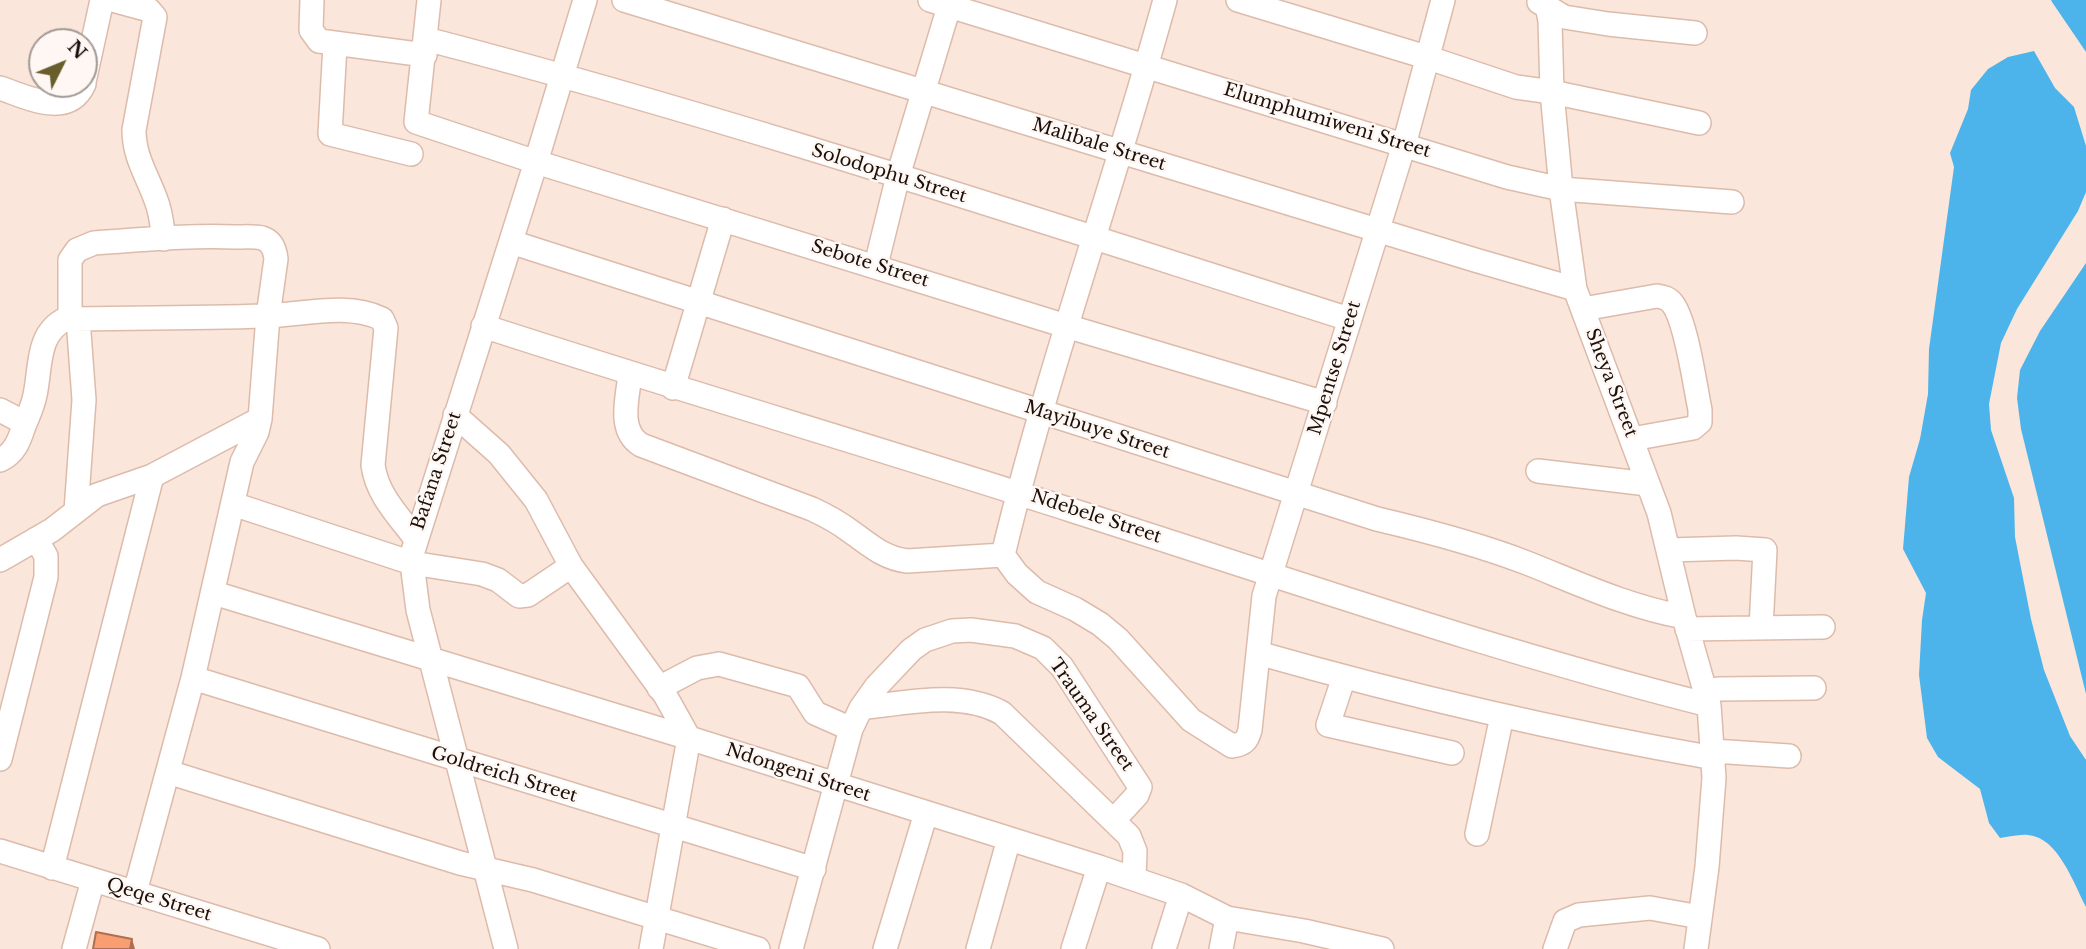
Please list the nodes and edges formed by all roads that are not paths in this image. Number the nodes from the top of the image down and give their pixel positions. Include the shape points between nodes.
1 (102, 0) edge
2 (112, 0) edge
3 (312, 0) edge
4 (429, 0) edge
5 (585, 0) edge
6 (624, 0) edge
7 (1165, 0) edge
8 (1238, 0) edge
9 (1443, 0) edge
10 (944, 2) edge
11 (1542, 2) edge
12 (96, 28) edge
13 (1695, 33) dead end
14 (325, 41) junction
15 (426, 47) junction
16 (1426, 57) junction
17 (1147, 66) junction
18 (564, 75) junction
19 (0, 88) edge
20 (923, 92) junction
21 (1552, 92) junction
22 (28, 96) edge
23 (35, 98) edge
24 (73, 98) edge
25 (1699, 124) dead end
26 (1404, 145) junction
27 (1121, 151) junction
28 (411, 154) dead end
29 (536, 162) junction
30 (898, 176) junction
31 (1561, 189) junction
32 (1732, 202) dead end
33 (723, 219) junction
34 (1377, 230) junction
35 (1092, 238) junction
36 (164, 239) junction
37 (511, 242) junction
38 (876, 265) junction
39 (1579, 299) junction
40 (699, 304) junction
41 (268, 316) junction
42 (74, 319) junction
43 (1349, 319) junction
44 (483, 326) junction
45 (1066, 326) junction
46 (630, 374) junction
47 (673, 388) junction
48 (1325, 403) junction
49 (0, 410) edge
50 (1042, 413) junction
51 (455, 415) junction
52 (260, 419) junction
53 (25, 423) junction
54 (1632, 439) junction
55 (4, 458) edge
56 (1538, 471) dead end
57 (152, 476) junction
58 (1648, 484) junction
59 (1018, 492) junction
60 (1296, 494) junction
61 (233, 504) junction
62 (76, 511) junction
63 (415, 538) junction
64 (36, 539) junction
65 (1669, 550) junction
66 (1003, 555) junction
67 (0, 560) edge
68 (412, 562) junction
69 (571, 566) junction
70 (1271, 574) junction
71 (214, 593) junction
72 (1686, 623) junction
73 (1761, 628) junction
74 (1823, 628) dead end
75 (1258, 653) junction
76 (433, 661) junction
77 (1343, 677) junction
78 (194, 678) junction
79 (659, 688) junction
80 (1814, 688) dead end
81 (1707, 699) junction
82 (861, 708) junction
83 (1502, 716) junction
84 (852, 729) junction
85 (689, 738) junction
86 (1452, 753) dead end
87 (1714, 755) junction
88 (1789, 756) dead end
89 (0, 759) edge
90 (458, 761) junction
91 (168, 772) junction
92 (837, 785) junction
93 (926, 813) junction
94 (1114, 820) junction
95 (673, 827) junction
96 (1477, 834) dead end
97 (1009, 839) junction
98 (0, 851) edge
99 (1099, 867) junction
100 (52, 868) junction
101 (814, 869) junction
102 (487, 871) junction
103 (1134, 879) junction
104 (93, 880) junction
105 (135, 892) junction
106 (1181, 895) junction
107 (1700, 917) junction
108 (1227, 918) junction
109 (658, 919) junction
110 (74, 949) edge
111 (318, 949) edge
112 (506, 949) edge
113 (651, 949) edge
114 (758, 949) edge
115 (791, 949) edge
116 (885, 949) edge
117 (978, 949) edge
118 (1073, 949) edge
119 (1164, 949) edge
120 (1221, 949) edge
121 (1382, 949) edge
122 (1555, 949) edge
123 (1696, 949) edge

1 - 12 street
2 - 36 street via 149,10 155,17 134,143 156,200
3 - 14 street via 310,22
4 - 15 street
5 - 18 street, Bafana Street
6 - 20 street, Malibale Street
7 - 17 street
8 - 16 street
9 - 16 street, Mpentse Street
10 - 17 street, Elumphumiweni Street
10 - 20 street
11 - 13 street via 1564,17
11 - 21 street, Sheya Street via 1550,21
14 - 15 street, Solodophu Street
14 - 28 street via 330,134
15 - 18 street, Solodophu Street
15 - 29 street, Sebote Street via 416,122
16 - 21 street via 1516,87
16 - 26 street, Mpentse Street
17 - 26 street, Elumphumiweni Street
17 - 27 street
18 - 29 street, Bafana Street
18 - 30 street, Solodophu Street
19 - 22 street
20 - 27 street, Malibale Street
20 - 30 street
21 - 25 street
21 - 31 street, Sheya Street
23 - 24 street via 52,103
26 - 31 street, Elumphumiweni Street
26 - 34 street, Mpentse Street
27 - 34 street, Malibale Street
27 - 35 street
29 - 33 street, Sebote Street
29 - 37 street, Bafana Street
30 - 35 street, Solodophu Street
30 - 38 street
31 - 32 street, Elumphumiweni Street
31 - 39 street, Sheya Street
33 - 38 street, Sebote Street
33 - 40 street
34 - 39 street, Malibale Street
34 - 43 street, Mpentse Street
35 - 43 street, Solodophu Street
35 - 45 street
36 - 41 street via 215,236 270,243 276,259
36 - 42 street via 94,243 77,250 70,260
37 - 40 street, Mayibuye Street
37 - 44 street, Bafana Street
38 - 45 street, Sebote Street
39 - 54 street, Sheya Street
39 - 54 street via 1664,297 1673,303 1681,322 1700,422 1693,428
40 - 47 street
40 - 50 street, Mayibuye Street
41 - 42 street
41 - 52 street
41 - 63 street via 335,311 382,319 386,328 373,466 382,495
42 - 53 street via 58,323 45,340 35,397
42 - 62 street via 84,400
43 - 48 street, Mpentse Street
44 - 46 street, Ndebele Street
44 - 51 street, Bafana Street
45 - 48 street, Sebote Street
45 - 50 street
46 - 47 street, Ndebele Street
46 - 66 street via 626,426 631,438 641,445 812,509 895,560
47 - 59 street, Ndebele Street
48 - 60 street, Mpentse Street
49 - 53 street
50 - 59 street
50 - 60 street, Mayibuye Street
51 - 63 street, Bafana Street
51 - 69 street via 499,454 536,500
52 - 57 street
52 - 61 street via 242,461
53 - 55 street via 17,446
54 - 58 street, Sheya Street
56 - 58 street
57 - 62 street via 97,495
57 - 100 street
58 - 65 street, Sheya Street
59 - 66 street
59 - 70 street, Ndebele Street
60 - 70 street, Mpentse Street
60 - 72 street, Mayibuye Street via 1455,538
61 - 68 street
61 - 71 street
62 - 64 street
63 - 68 street, Bafana Street
64 - 67 street
64 - 89 street via 46,556 46,577
65 - 72 street, Sheya Street
65 - 73 street via 1765,550
66 - 75 street, Mpentse Street via 1037,592 1075,609 1118,639 1191,720 1232,746 1247,740
68 - 69 street via 482,574 519,596
68 - 76 street, Bafana Street via 418,610
69 - 79 street
70 - 75 street, Mpentse Street via 1262,604
70 - 81 street, Ndebele Street via 1394,616
71 - 76 street, Ndongeni Street
71 - 78 street
72 - 73 street, Mayibuye Street
72 - 81 street, Sheya Street
73 - 74 street, Mayibuye Street
75 - 77 street
76 - 85 street, Ndongeni Street
76 - 90 street, Bafana Street
77 - 83 street
77 - 86 street via 1328,725
78 - 90 street, Goldreich Street
78 - 91 street
79 - 84 street via 698,668 719,664 798,686 821,718
79 - 85 street
80 - 81 street via 1718,689
81 - 87 street, Sheya Street
82 - 84 street, Trauma Street
82 - 94 street via 941,699 992,707
82 - 94 street, Trauma Street via 911,650 938,635 971,630 1031,641 1062,667 1138,782 1138,795
83 - 87 street via 1623,742
83 - 96 street
84 - 92 street, Trauma Street
85 - 92 street, Ndongeni Street
85 - 95 street
87 - 88 street
87 - 107 street, Sheya Street
90 - 95 street, Goldreich Street
90 - 102 street, Bafana Street
91 - 102 street
91 - 105 street
92 - 93 street, Ndongeni Street
92 - 101 street, Trauma Street
93 - 97 street, Ndongeni Street
93 - 116 street
94 - 103 street via 1133,844
95 - 101 street, Goldreich Street
95 - 109 street
97 - 99 street, Ndongeni Street
97 - 117 street
98 - 100 street, Qeqe Street
99 - 103 street, Ndongeni Street
99 - 118 street
100 - 104 street, Qeqe Street
101 - 115 street, Trauma Street
102 - 109 street via 533,880
102 - 112 street, Bafana Street
103 - 106 street, Ndongeni Street
104 - 105 street, Qeqe Street
104 - 110 street
105 - 111 street, Qeqe Street
106 - 108 street, Ndongeni Street
106 - 119 street
107 - 122 street via 1650,908 1579,915 1565,921
107 - 123 street, Sheya Street
108 - 120 street
108 - 121 street, Ndongeni Street
109 - 113 street
109 - 114 street

